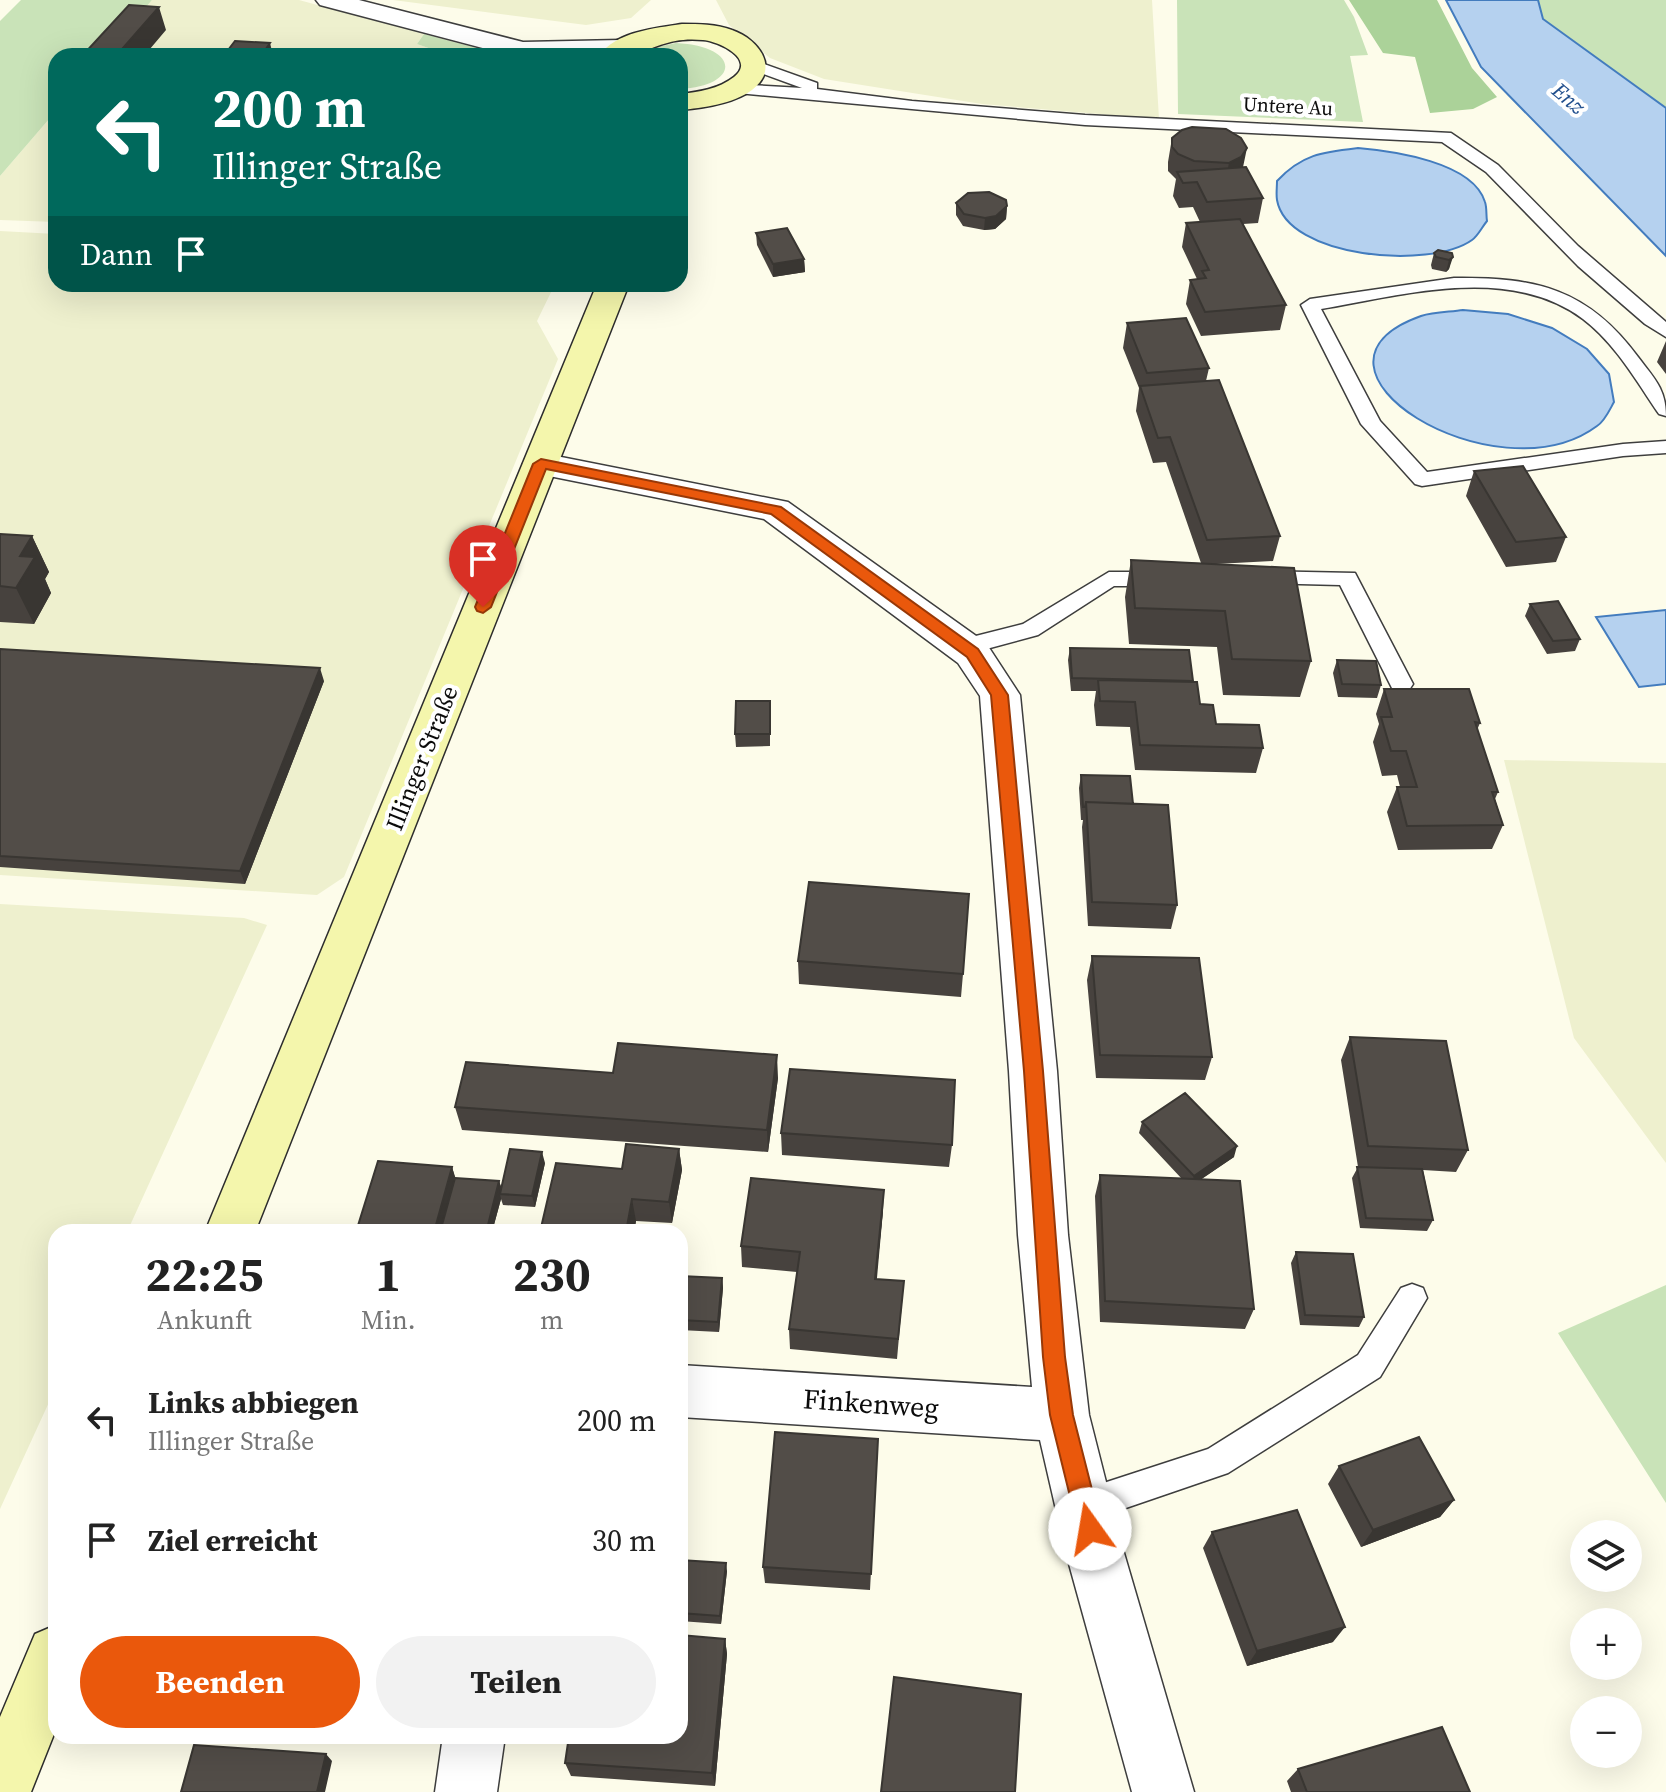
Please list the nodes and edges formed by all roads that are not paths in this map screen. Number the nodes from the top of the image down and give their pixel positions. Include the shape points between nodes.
1 (329, 0) edge
2 (659, 34) junction
3 (715, 35) junction
4 (515, 48) edge
5 (626, 48) edge
6 (753, 65) junction
7 (733, 89) junction
8 (833, 95) junction
9 (690, 101) edge
10 (610, 292) edge
11 (1666, 331) edge
12 (1666, 410) edge
13 (1666, 447) edge
14 (541, 464) junction
15 (1236, 578) edge
16 (1188, 579) edge
17 (964, 647) junction
18 (1401, 684) dead end
19 (233, 1224) edge
20 (1412, 1298) dead end
21 (688, 1392) edge
22 (1062, 1415) junction
23 (1085, 1505) junction
24 (48, 1674) edge
25 (473, 1744) edge
26 (0, 1791) edge
27 (466, 1792) edge
28 (1163, 1792) edge

1 - 4 street
2 - 3 street
2 - 3 street via 687,12
2 - 5 street
3 - 6 street via 743,47
6 - 7 street
6 - 8 lane, Untere Au
7 - 8 lane, Untere Au
7 - 9 street
8 - 11 lane, Untere Au via 1085,120 1445,137 1487,162 1559,239
10 - 14 street, Illinger Straße
12 - 13 lane via 1630,357 1589,314 1553,293 1509,283 1459,284 1310,305 1371,424 1422,479
14 - 17 street via 775,510
14 - 19 street, Illinger Straße
15 - 18 lane via 1347,578
16 - 17 lane via 1109,579 1030,630
17 - 22 street via 1000,695
20 - 23 lane via 1369,1366 1216,1462
21 - 22 street, Finkenweg
22 - 23 street
23 - 28 street
24 - 26 street
25 - 27 street

